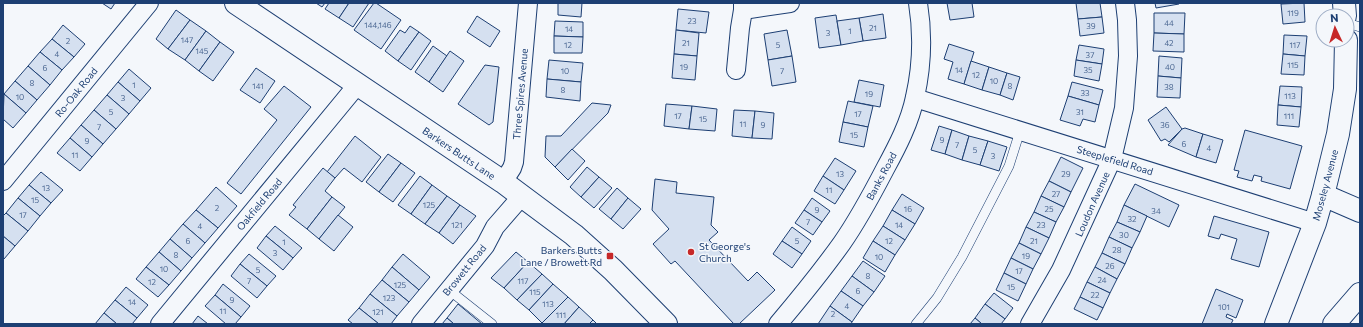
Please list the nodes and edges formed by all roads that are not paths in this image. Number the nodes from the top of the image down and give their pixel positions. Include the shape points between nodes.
1 (149, 3) edge
2 (236, 3) edge
3 (528, 3) edge
4 (790, 3) edge
5 (918, 3) edge
6 (1125, 3) edge
7 (743, 6) edge
8 (1346, 48) edge
9 (736, 70) dead end
10 (358, 84) junction
11 (915, 98) junction
12 (1020, 131) junction
13 (1112, 159) junction
14 (3, 181) edge
15 (503, 182) junction
16 (1323, 195) junction
17 (521, 197) junction
18 (1360, 210) edge
19 (1315, 222) junction
20 (449, 290) junction
21 (1360, 294) edge
22 (160, 324) edge
23 (420, 324) edge
24 (492, 324) edge
25 (666, 324) edge
26 (778, 324) edge
27 (916, 324) edge
28 (1030, 324) edge
29 (1276, 324) edge
30 (1334, 324) edge

1 - 14 street, Ro-Oak Road
2 - 10 street, Barkers Butts Lane
3 - 15 street, Three Spires Avenue via 514,162
4 - 7 street
5 - 11 street, Banks Road via 921,17 921,47
6 - 13 street, Loudon Avenue via 1128,56 1125,100
7 - 9 street
8 - 16 street, Moseley Avenue via 1345,89 1338,134
10 - 15 street, Barkers Butts Lane
10 - 22 street, Oakfield Road
11 - 12 street, Steeplefield Road
11 - 26 street, Banks Road via 896,148 843,242
12 - 13 street, Steeplefield Road
12 - 27 lane via 1009,166 974,234 937,298
13 - 19 street, Steeplefield Road
13 - 28 street, Loudon Avenue via 1061,270
15 - 17 street, Barkers Butts Lane
16 - 18 street
16 - 19 street, Moseley Avenue
17 - 20 street, Browett Road via 495,227 485,246
17 - 25 street, Barkers Butts Lane via 574,235
19 - 29 street, Moseley Avenue
20 - 23 street, Browett Road
20 - 24 lane
21 - 30 street

